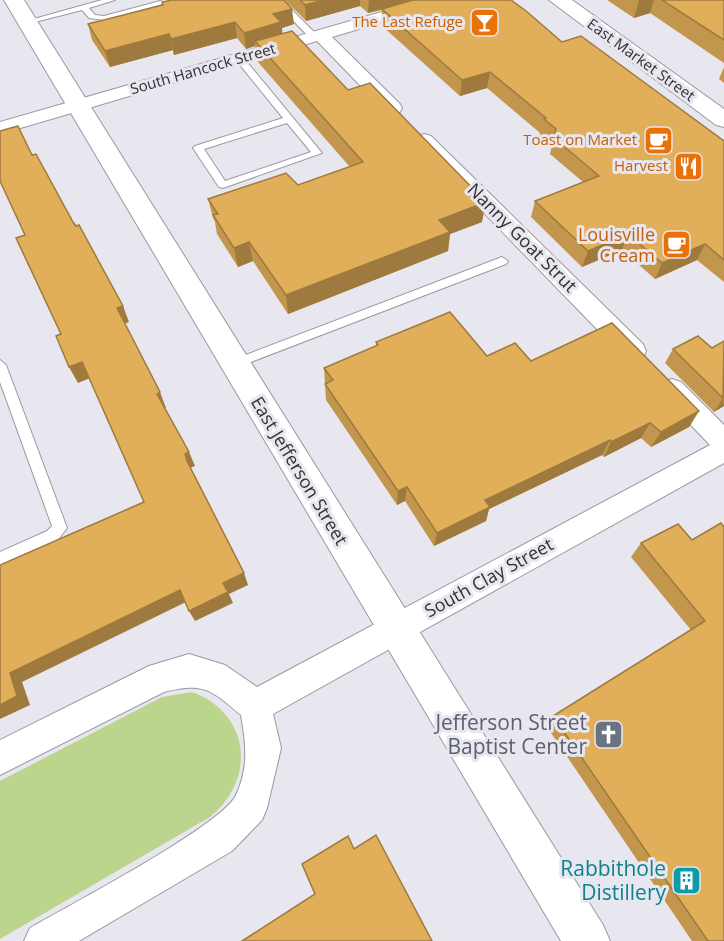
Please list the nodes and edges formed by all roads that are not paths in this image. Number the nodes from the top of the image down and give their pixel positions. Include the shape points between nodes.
1 (111, 0) edge
2 (173, 0) edge
3 (278, 0) edge
4 (441, 0) edge
5 (559, 0) edge
6 (84, 7) junction
7 (20, 11) edge
8 (317, 36) junction
9 (239, 58) junction
10 (77, 105) junction
11 (290, 119) junction
12 (724, 120) edge
13 (0, 128) edge
14 (502, 261) dead end
15 (0, 364) edge
16 (234, 364) junction
17 (724, 442) edge
18 (724, 450) edge
19 (0, 559) edge
20 (396, 629) junction
21 (255, 706) junction
22 (0, 758) edge
23 (43, 941) edge
24 (587, 941) edge

1 - 6 lane
2 - 6 lane via 104,18 94,18
3 - 8 lane
4 - 8 street, South Hancock Street
5 - 12 street, East Market Street
6 - 7 lane
7 - 10 street, East Jefferson Street
8 - 9 street, South Hancock Street
8 - 17 street, Nanny Goat Strut
9 - 10 street, South Hancock Street
9 - 11 lane
10 - 13 street, South Hancock Street
10 - 16 street, East Jefferson Street
11 - 11 lane via 198,148 223,185 317,153
14 - 16 lane
15 - 19 lane via 60,528 52,536
16 - 20 street, East Jefferson Street
18 - 20 street, South Clay Street
20 - 21 street, South Clay Street
20 - 24 street, East Jefferson Street
21 - 22 street via 214,676 189,670 160,677
21 - 23 street via 264,748 250,808 219,838

